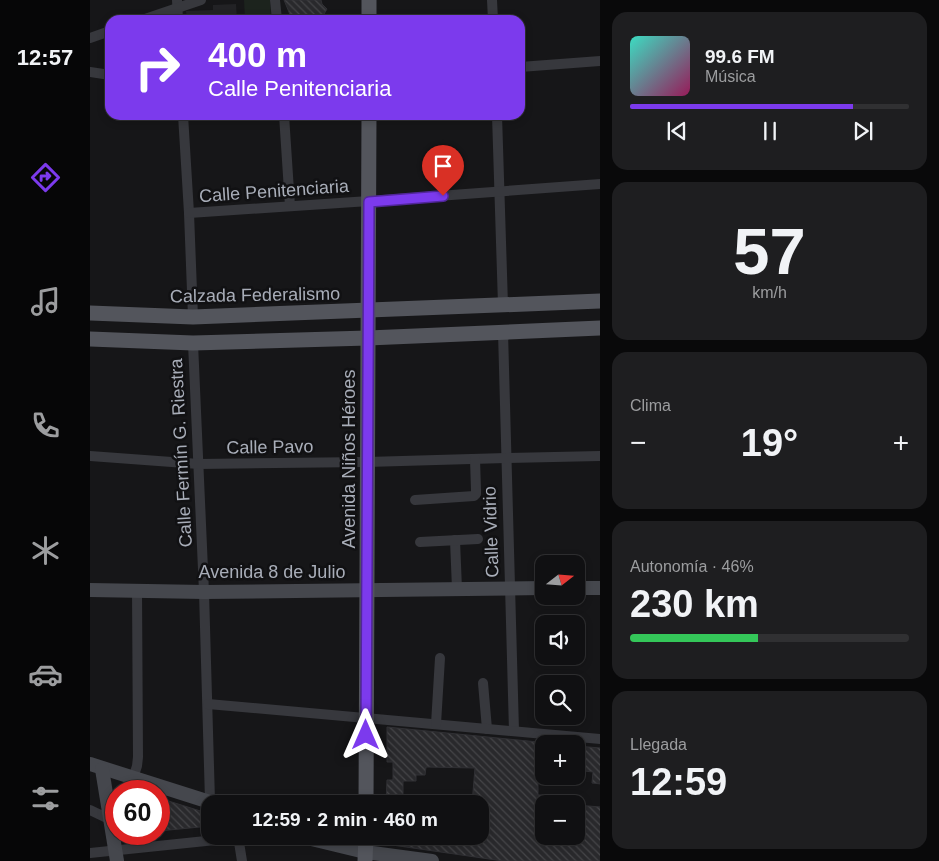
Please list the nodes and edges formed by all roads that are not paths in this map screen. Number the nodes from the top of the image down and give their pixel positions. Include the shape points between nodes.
1 (201, 0) edge
2 (275, 0) edge
3 (369, 0) edge
4 (492, 0) edge
5 (177, 4) edge
6 (153, 15) edge
7 (276, 15) edge
8 (369, 15) edge
9 (493, 15) edge
10 (105, 33) edge
11 (90, 38) edge
12 (600, 62) edge
13 (525, 67) edge
14 (90, 72) edge
15 (105, 74) edge
16 (183, 120) edge
17 (284, 120) edge
18 (369, 120) edge
19 (497, 120) edge
20 (600, 184) edge
21 (499, 192) junction
22 (369, 202) junction
23 (290, 206) junction
24 (189, 214) junction
25 (600, 301) edge
26 (503, 306) junction
27 (368, 310) junction
28 (90, 313) edge
29 (193, 317) junction
30 (600, 328) edge
31 (503, 332) junction
32 (368, 338) junction
33 (90, 339) edge
34 (193, 343) junction
35 (90, 456) edge
36 (600, 456) edge
37 (506, 458) junction
38 (475, 459) junction
39 (367, 462) junction
40 (199, 464) junction
41 (415, 500) dead end
42 (478, 539) dead end
43 (455, 540) junction
44 (420, 542) dead end
45 (535, 588) edge
46 (585, 588) edge
47 (600, 588) edge
48 (457, 589) junction
49 (509, 589) junction
50 (90, 590) edge
51 (137, 590) junction
52 (367, 590) junction
53 (204, 592) junction
54 (440, 658) dead end
55 (483, 684) dead end
56 (208, 704) junction
57 (366, 718) junction
58 (436, 724) junction
59 (486, 729) junction
60 (514, 731) junction
61 (600, 739) edge
62 (96, 767) edge
63 (133, 778) junction
64 (213, 795) edge
65 (366, 795) edge
66 (201, 799) edge
67 (105, 801) edge
68 (90, 810) edge
69 (105, 818) edge
70 (201, 843) edge
71 (239, 845) edge
72 (327, 845) edge
73 (90, 853) edge
74 (116, 856) edge
75 (365, 857) edge
76 (242, 861) edge
77 (432, 861) edge

1 - 5 street
2 - 7 street
3 - 8 main road
4 - 9 street
5 - 6 street
10 - 11 street
12 - 13 street
14 - 15 street
16 - 24 street
17 - 23 street
18 - 22 main road, Avenida Niños Héroes
19 - 21 street
20 - 21 street, Calle Penitenciaria
21 - 22 street, Calle Penitenciaria
21 - 26 street
22 - 23 street, Calle Penitenciaria
22 - 27 main road, Avenida Niños Héroes
23 - 24 street, Calle Penitenciaria
24 - 29 street
25 - 26 main road, Calzada Federalismo
26 - 27 main road, Calzada Federalismo
27 - 29 main road, Calzada Federalismo
27 - 32 main road, Avenida Niños Héroes
28 - 29 main road, Calzada Federalismo
30 - 31 main road
31 - 32 main road
31 - 37 street, Calle Vidrio
32 - 34 main road
32 - 39 main road, Avenida Niños Héroes
33 - 34 main road
34 - 40 street, Calle Fermín G. Riestra
35 - 40 street, Calle Pavo
36 - 37 street, Calle Pavo
37 - 38 street, Calle Pavo
37 - 49 street, Calle Vidrio
38 - 39 street, Calle Pavo
38 - 41 street via 474,496
39 - 40 street, Calle Pavo
39 - 52 main road, Avenida Niños Héroes
40 - 53 street, Calle Fermín G. Riestra
42 - 43 street
43 - 44 street
43 - 48 street
45 - 49 street, Avenida 8 de Julio
46 - 47 street
48 - 49 street, Avenida 8 de Julio
48 - 52 street, Avenida 8 de Julio
49 - 60 street, Calle Vidrio
50 - 51 street, Avenida 8 de Julio
51 - 53 street, Avenida 8 de Julio
51 - 63 street via 138,757
52 - 53 street, Avenida 8 de Julio
52 - 57 main road, Avenida Niños Héroes
53 - 56 street, Calle Fermín G. Riestra
54 - 58 street
55 - 59 street
56 - 57 street
56 - 64 street, Calle Fermín G. Riestra
57 - 58 street
57 - 65 main road, Avenida Niños Héroes
58 - 59 street
59 - 60 street
60 - 61 street
62 - 63 street
62 - 67 street
63 - 66 street
68 - 69 street
70 - 74 street
71 - 76 street
72 - 75 street
73 - 74 street
75 - 77 street

